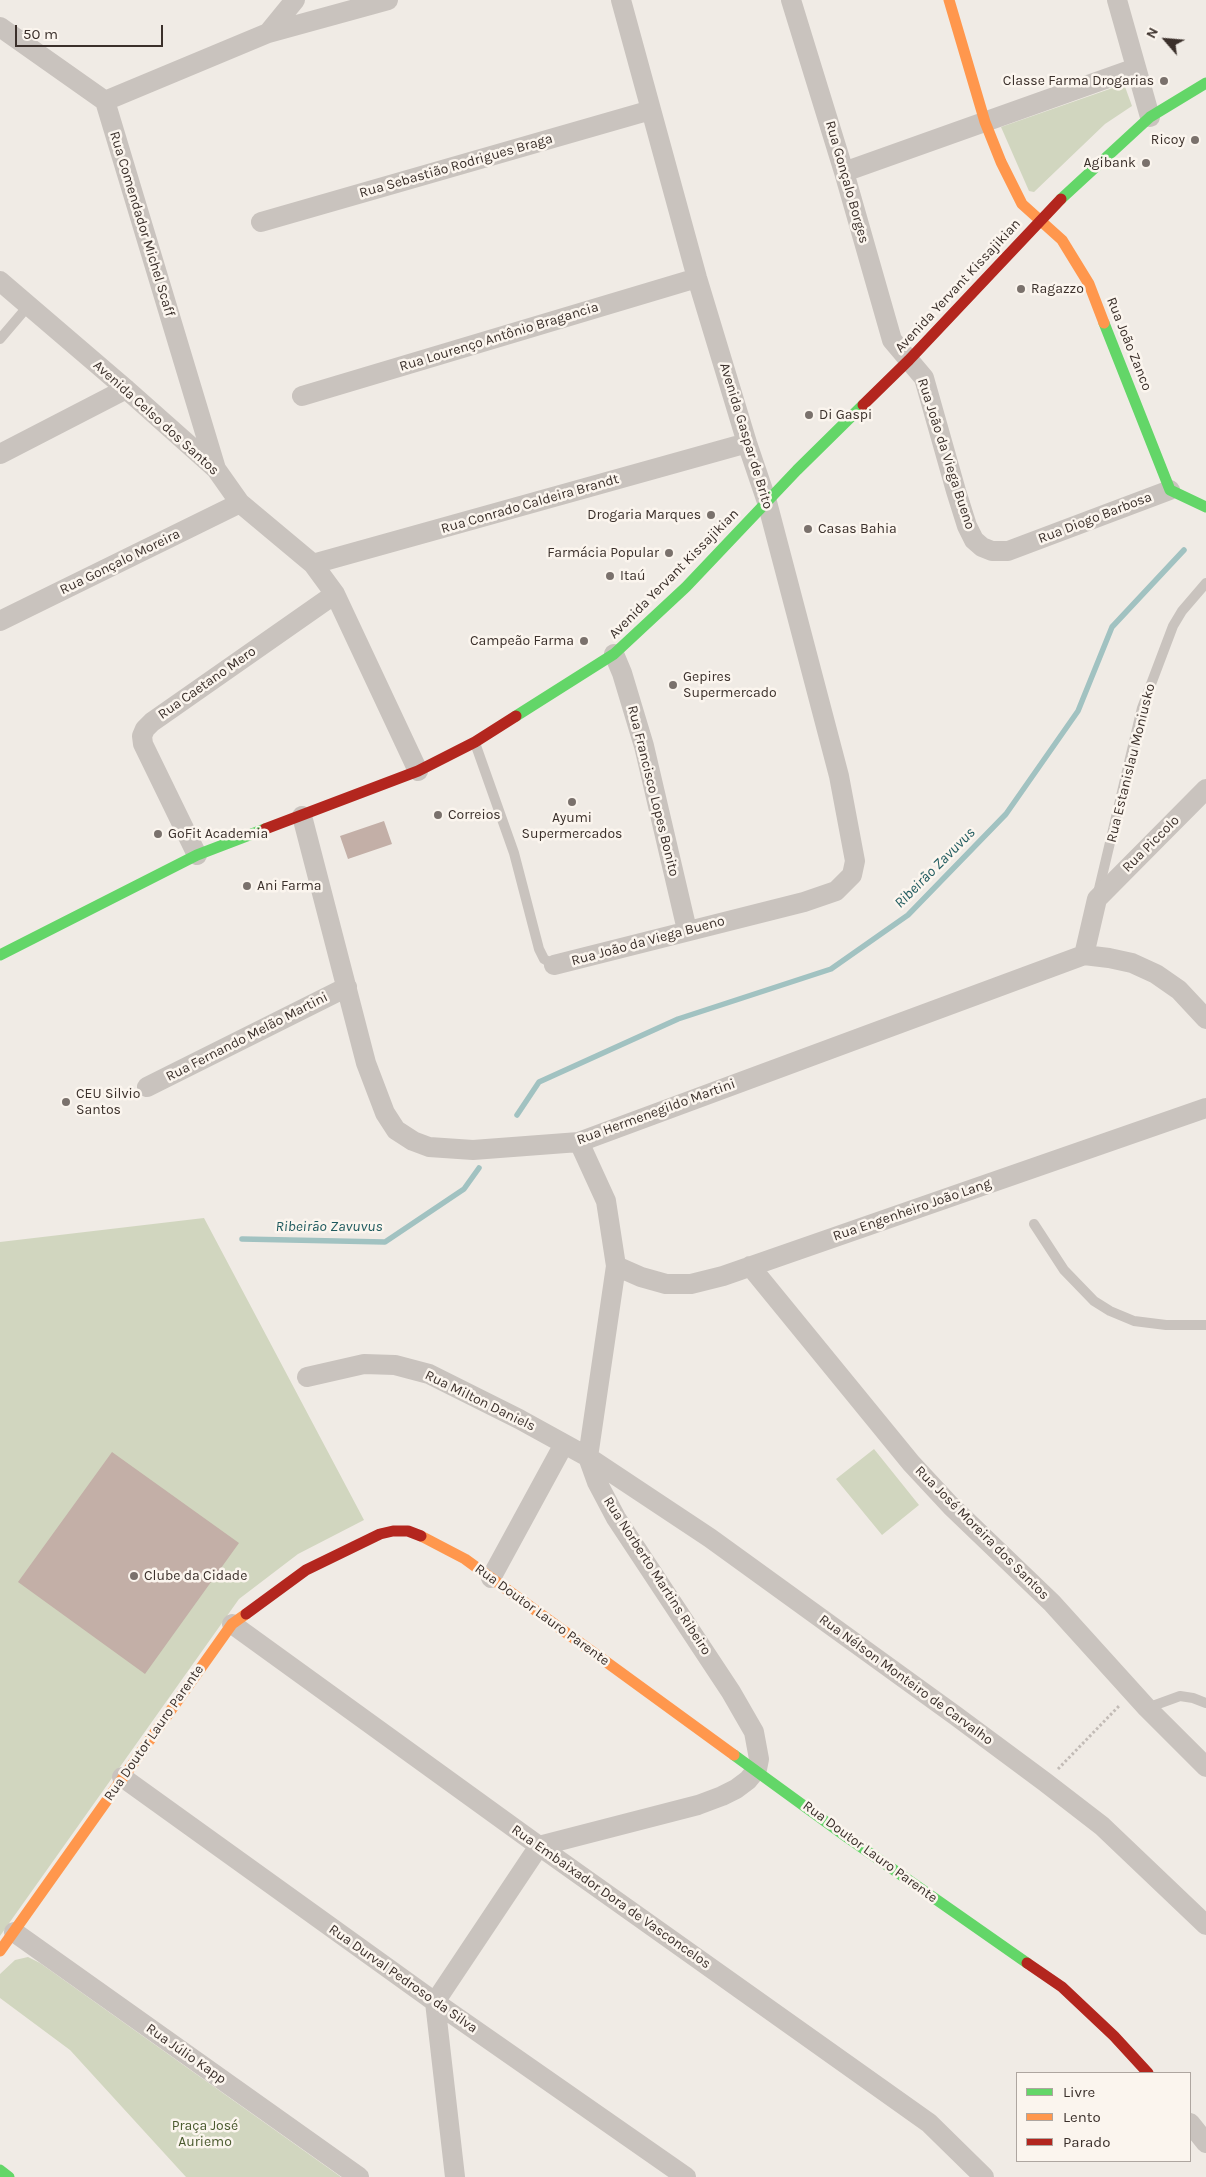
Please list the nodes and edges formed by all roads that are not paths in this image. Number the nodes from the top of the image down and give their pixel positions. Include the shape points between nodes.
1 (295, 0) edge
2 (388, 0) edge
3 (621, 0) edge
4 (791, 0) edge
5 (949, 0) edge
6 (1117, 0) edge
7 (0, 27) edge
8 (268, 33) junction
9 (1136, 68) junction
10 (1206, 83) edge
11 (105, 101) junction
12 (651, 110) junction
13 (1150, 117) junction
14 (985, 122) junction
15 (844, 172) junction
16 (1041, 220) junction
17 (261, 222) dead end
18 (697, 278) junction
19 (0, 281) edge
20 (29, 305) junction
21 (0, 339) edge
22 (909, 360) junction
23 (126, 389) junction
24 (302, 396) dead end
25 (747, 444) junction
26 (0, 454) edge
27 (216, 470) junction
28 (1170, 490) junction
29 (767, 502) junction
30 (240, 503) junction
31 (1206, 507) edge
32 (982, 548) joint
33 (313, 564) junction
34 (1206, 583) edge
35 (335, 594) junction
36 (0, 621) edge
37 (614, 654) junction
38 (475, 742) junction
39 (418, 771) junction
40 (1206, 789) edge
41 (302, 816) junction
42 (197, 855) junction
43 (852, 875) joint
44 (1097, 899) junction
45 (687, 930) junction
46 (0, 955) edge
47 (1084, 955) junction
48 (554, 965) joint
49 (347, 986) junction
50 (1206, 1019) edge
51 (147, 1087) dead end
52 (1206, 1108) edge
53 (579, 1142) junction
54 (1034, 1224) dead end
55 (616, 1266) junction
56 (750, 1266) junction
57 (1206, 1325) edge
58 (306, 1377) dead end
59 (564, 1444) junction
60 (588, 1457) junction
61 (491, 1578) junction
62 (232, 1624) junction
63 (1206, 1703) edge
64 (1147, 1708) junction
65 (1206, 1767) edge
66 (756, 1769) junction
67 (122, 1778) junction
68 (539, 1846) junction
69 (1206, 1925) edge
70 (14, 1932) junction
71 (0, 1951) edge
72 (435, 2002) junction
73 (1147, 2072) edge
74 (1191, 2124) edge
75 (1206, 2142) edge
76 (0, 2170) edge
77 (9, 2177) edge
78 (359, 2177) edge
79 (455, 2177) edge
80 (686, 2177) edge
81 (984, 2177) edge

1 - 8 street
2 - 8 street
3 - 12 street, Avenida Gaspar de Brito
4 - 15 street, Rua Gonçalo Borges
5 - 14 street, Rua João Zanco
6 - 9 street
7 - 11 street
8 - 11 street
9 - 13 street
9 - 14 street
10 - 13 street, Avenida Yervant Kissajikian
11 - 27 street, Rua Comendador Michel Scaff
12 - 17 street, Rua Sebastião Rodrigues Braga
12 - 18 street, Avenida Gaspar de Brito
13 - 16 street, Avenida Yervant Kissajikian via 1072,187
14 - 15 street
14 - 16 street, Rua João Zanco via 1022,204
15 - 22 street, Rua Gonçalo Borges via 892,340
16 - 22 street, Avenida Yervant Kissajikian
16 - 28 street, Rua João Zanco via 1062,240 1089,284
18 - 24 street, Rua Lourenço Antônio Bragancia
18 - 25 street, Avenida Gaspar de Brito
19 - 20 street, Avenida Celso dos Santos
20 - 21 lane
20 - 23 street, Avenida Celso dos Santos
22 - 29 street, Avenida Yervant Kissajikian
22 - 32 street, Rua João da Viega Bueno via 924,378 967,526
23 - 26 street
23 - 27 street, Avenida Celso dos Santos
25 - 29 street, Avenida Gaspar de Brito
25 - 33 street, Rua Conrado Caldeira Brandt
27 - 30 street, Avenida Celso dos Santos
28 - 31 street, Rua Diogo Barbosa
28 - 32 street, Rua Diogo Barbosa via 1008,551
29 - 37 street, Avenida Yervant Kissajikian via 686,587
29 - 43 street, Avenida Gaspar de Brito via 839,776 855,861
30 - 33 street, Avenida Celso dos Santos
30 - 36 street, Rua Gonçalo Moreira
33 - 35 street, Avenida Celso dos Santos
34 - 44 lane, Rua Estanislau Moniusko via 1173,626 1142,708
35 - 39 street, Avenida Celso dos Santos
35 - 42 street, Rua Caetano Mero via 145,729 143,744
37 - 38 street, Avenida Yervant Kissajikian
37 - 45 street, Rua Francisco Lopes Bonito via 644,746
38 - 39 street, Avenida Yervant Kissajikian
38 - 48 lane, Rua João da Viega Bueno via 514,853 539,949 544,959
39 - 41 street, Avenida Yervant Kissajikian
40 - 44 street, Rua Piccolo
41 - 42 street, Avenida Yervant Kissajikian
41 - 49 street, Rua Hermenegildo Martini
42 - 46 street, Avenida Yervant Kissajikian
43 - 45 street, Rua João da Viega Bueno via 836,891 804,902
44 - 47 street, Rua Estanislau Moniusko
45 - 48 street, Rua João da Viega Bueno
47 - 50 street, Rua Hermenegildo Martini via 1132,963 1156,974 1179,990
47 - 53 street, Rua Hermenegildo Martini
49 - 51 street, Rua Fernando Melão Martini
49 - 53 street, Rua Hermenegildo Martini via 366,1063 384,1113 396,1130 430,1147 473,1150
52 - 56 street, Rua Engenheiro João Lang
53 - 55 street, Rua Norberto Martins Ribeiro via 606,1201
54 - 57 lane via 1064,1270 1094,1301 1110,1311 1134,1321
55 - 56 street, Rua Engenheiro João Lang via 666,1284 691,1284
55 - 60 street, Rua Norberto Martins Ribeiro
56 - 64 street, Rua José Moreira dos Santos via 950,1506 1052,1603
58 - 59 street, Rua Milton Daniels via 364,1364 395,1364 429,1374
59 - 60 street, Rua Milton Daniels
59 - 61 street
60 - 66 street, Rua Norberto Martins Ribeiro via 616,1518 721,1676 754,1732 758,1747
60 - 69 street, Rua Nélson Monteiro de Carvalho via 710,1538 1045,1782 1102,1826
61 - 62 street, Rua Doutor Lauro Parente via 433,1541 408,1531 393,1531 380,1534 306,1570
61 - 66 street, Rua Doutor Lauro Parente
62 - 67 street, Rua Doutor Lauro Parente
62 - 68 street, Rua Embaixador Dora de Vasconcelos
63 - 64 lane via 1180,1696
64 - 65 street, Rua José Moreira dos Santos
66 - 68 street via 736,1789 698,1805
66 - 73 street, Rua Doutor Lauro Parente via 1062,1987
67 - 70 street, Rua Doutor Lauro Parente
67 - 72 street, Rua Durval Pedroso da Silva
68 - 72 street
68 - 81 street, Rua Embaixador Dora de Vasconcelos via 929,2123
70 - 71 street, Rua Doutor Lauro Parente
70 - 78 street, Rua Júlio Kapp
72 - 79 street
72 - 80 street, Rua Durval Pedroso da Silva
74 - 75 street
76 - 77 street

